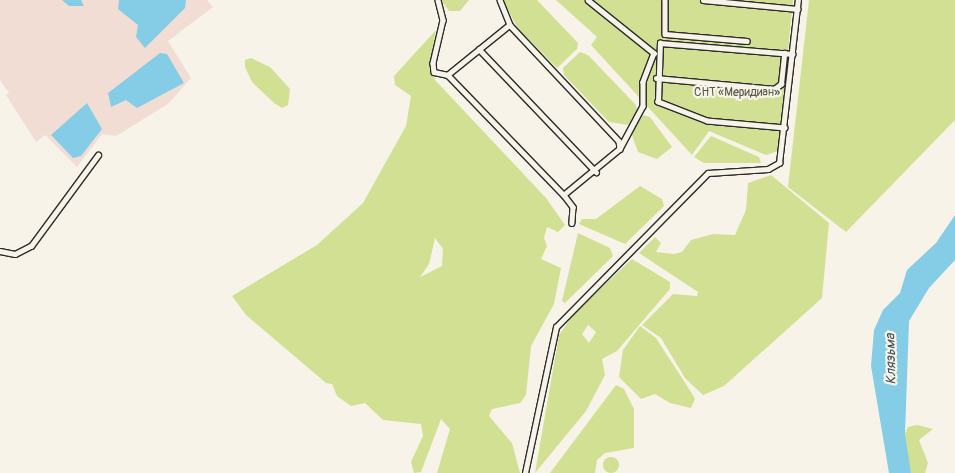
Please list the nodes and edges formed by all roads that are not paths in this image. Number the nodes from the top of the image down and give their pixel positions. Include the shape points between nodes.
1 (438, 0) edge
2 (500, 0) edge
3 (588, 0) edge
4 (666, 0) edge
5 (704, 0) edge
6 (798, 0) edge
7 (798, 8) junction
8 (510, 25) junction
9 (747, 41) dead end
10 (479, 49) junction
11 (784, 53) junction
12 (793, 54) junction
13 (448, 75) junction
14 (656, 78) junction
15 (786, 128) junction
16 (620, 148) junction
17 (98, 155) dead end
18 (596, 172) junction
19 (564, 195) junction
20 (572, 223) dead end
21 (0, 251) edge
22 (525, 473) edge

1 - 13 street via 443,20 434,72
2 - 8 street
3 - 16 street via 654,53 643,82 644,106
4 - 9 street via 665,34
5 - 7 street
6 - 7 street
7 - 12 street
8 - 10 street
8 - 16 street via 620,141
10 - 13 street
10 - 18 street
11 - 12 street
11 - 14 street via 781,84 774,89
11 - 14 street via 662,40
12 - 15 street
13 - 19 street
14 - 15 street via 658,102 701,120
15 - 22 street via 779,163 768,169 708,173 556,327
16 - 18 street
17 - 21 street via 31,246 15,254
18 - 19 street
19 - 20 street via 573,207

